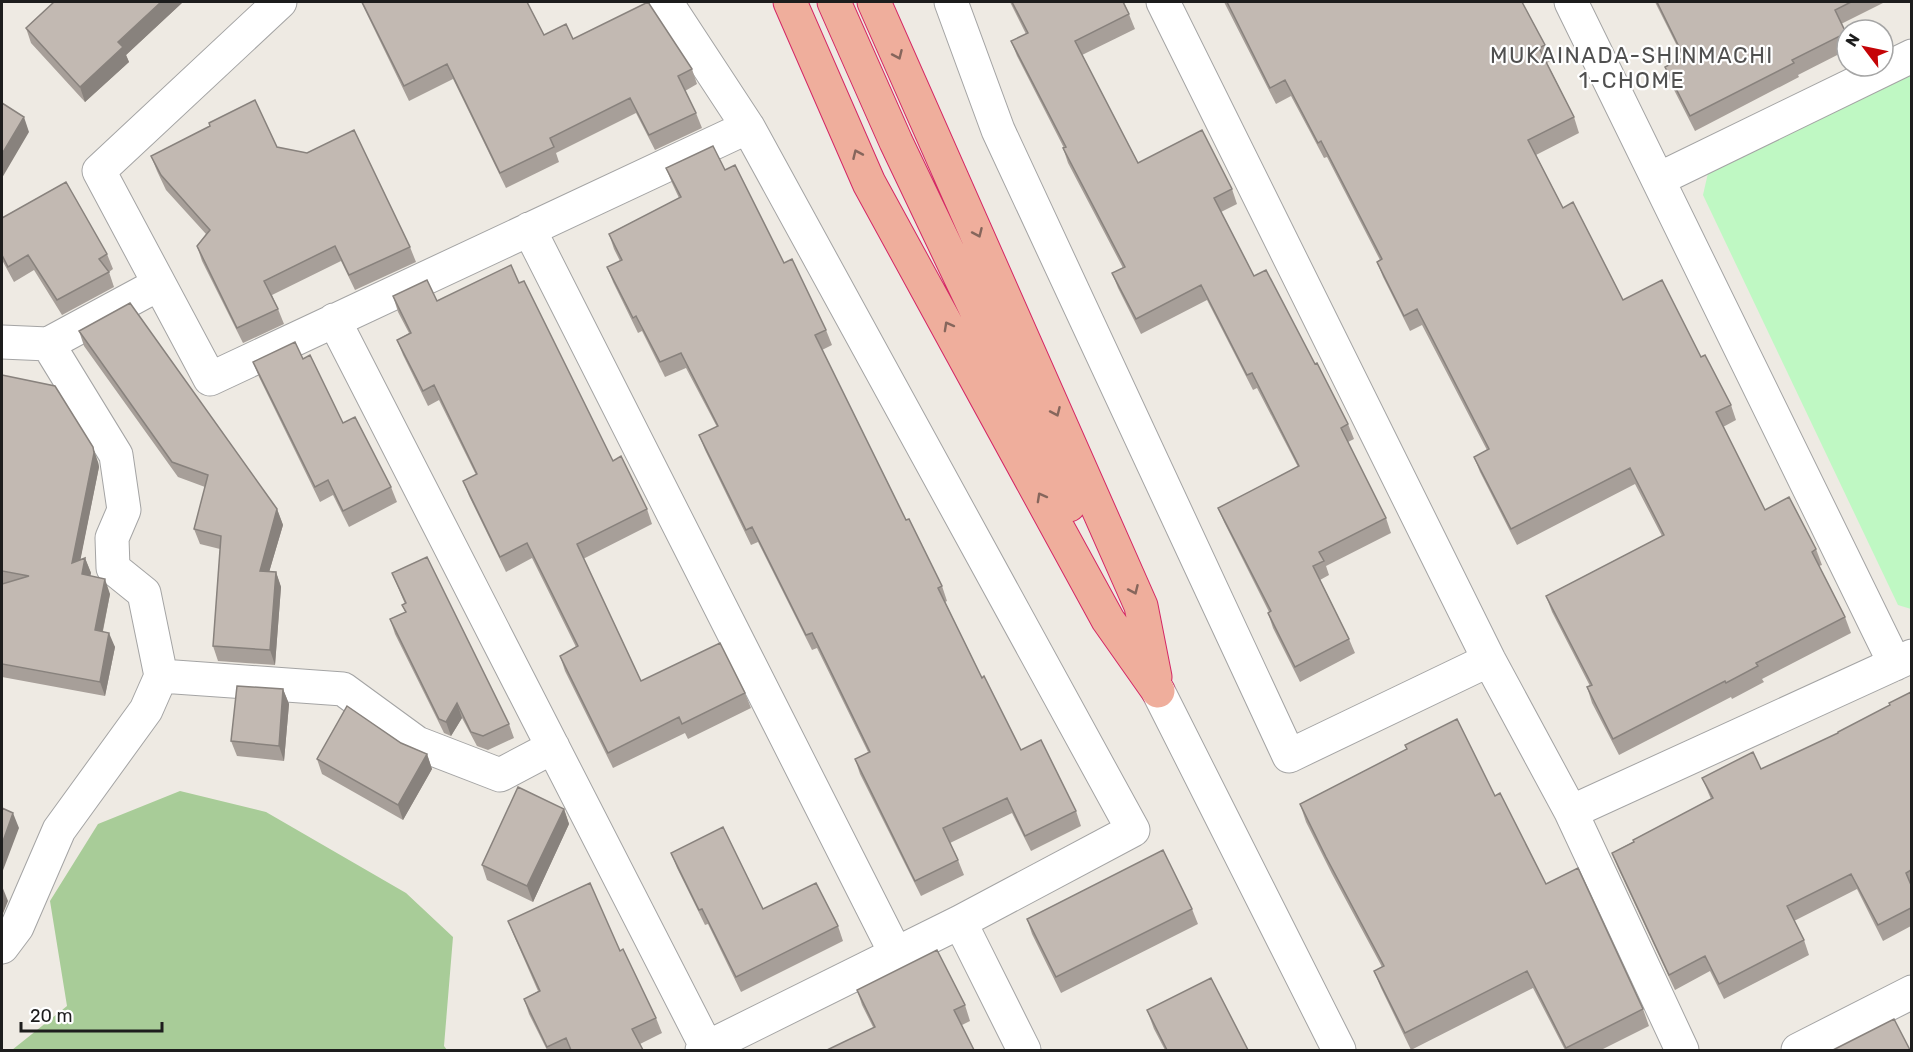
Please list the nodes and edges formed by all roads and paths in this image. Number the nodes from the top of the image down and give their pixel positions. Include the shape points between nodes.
1 (280, 2) edge
2 (666, 2) edge
3 (790, 2) edge
4 (834, 2) edge
5 (874, 2) edge
6 (951, 2) edge
7 (1163, 2) edge
8 (1571, 2) edge
9 (1911, 56) edge
10 (748, 127) junction
11 (1659, 179) junction
12 (529, 230) junction
13 (159, 284) junction
14 (334, 320) junction
15 (2, 342) edge
16 (48, 344) junction
17 (1489, 660) junction
18 (1903, 660) edge
19 (161, 676) junction
20 (1158, 691) junction
21 (553, 747) junction
22 (1571, 812) junction
23 (960, 922) junction
24 (2, 947) edge
25 (896, 954) junction
26 (1911, 992) edge
27 (706, 1050) edge
28 (1024, 1050) edge
29 (1339, 1050) edge
30 (1682, 1050) edge
31 (1797, 1050) edge

1 - 13 street via 99,171
2 - 10 street
20 -> 3 highway via 1108,620 869,183
4 - 20 highway via 945,246
5 -> 20 highway via 1141,606
6 - 17 street via 998,130 1289,756
7 - 17 street
8 - 11 street
9 - 11 street
10 - 12 street
10 - 23 street via 1133,830
11 - 18 street
12 - 14 street
12 - 25 street
13 - 14 street via 210,379
13 - 16 street
14 - 21 street
15 - 16 street
16 - 19 street via 116,455 124,510 112,538 113,568 144,593
17 - 22 street
18 - 22 street
19 - 21 street via 343,689 417,743 500,774
19 - 24 street via 146,710 58,830 17,927
20 - 29 street
21 - 27 street
22 - 30 street
23 - 25 street
23 - 28 street
25 - 27 street
26 - 31 street

